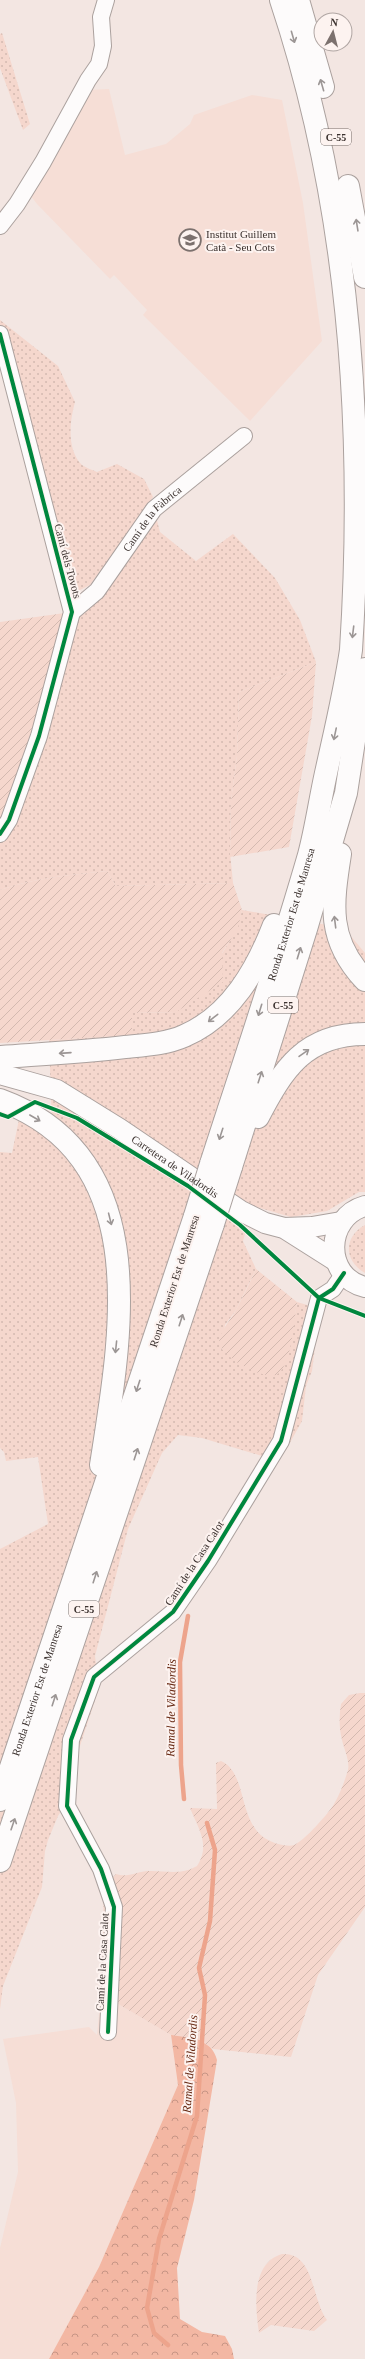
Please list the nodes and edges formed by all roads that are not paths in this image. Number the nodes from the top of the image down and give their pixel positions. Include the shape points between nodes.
1 (106, 0) edge
2 (281, 0) edge
3 (298, 0) edge
4 (0, 226) edge
5 (365, 277) edge
6 (0, 334) edge
7 (244, 436) dead end
8 (72, 612) junction
9 (365, 669) edge
10 (346, 794) junction
11 (0, 834) edge
12 (309, 853) junction
13 (365, 980) edge
14 (365, 1034) edge
15 (0, 1057) edge
16 (0, 1074) edge
17 (0, 1085) edge
18 (69, 1099) junction
19 (0, 1100) edge
20 (221, 1166) junction
21 (365, 1206) edge
22 (204, 1220) junction
23 (341, 1222) junction
24 (284, 1228) junction
25 (340, 1267) junction
26 (365, 1287) edge
27 (92, 1525) junction
28 (0, 1800) edge
29 (0, 1861) edge
30 (108, 2032) dead end

1 - 4 street via 101,17 104,46 99,64 17,204
2 -> 12 highway, Ronda Exterior Est de Manresa / C-55 via 317,121 340,217 353,300 362,431 359,585 352,643
5 -> 3 highway, C-55 via 355,215 333,124
6 - 8 street, Camí dels Tovots
7 - 8 street, Camí de la Fàbrica via 154,509 97,591
8 - 11 street, Camí dels Tovots via 39,736 9,820
9 - 10 highway, Ronda Exterior Est de Manresa / C-55
13 -> 10 highway via 348,960 334,922 333,908 345,825
20 -> 10 highway, Ronda Exterior Est de Manresa / C-55 via 306,929
12 -> 15 highway via 285,895 267,942 245,985 203,1025 185,1036 153,1044
12 -> 20 highway, Ronda Exterior Est de Manresa / C-55
20 -> 14 highway via 290,1064 313,1047 336,1036
16 - 18 street, Carretera de Viladordis via 41,1084 57,1090
17 - 18 street, Carretera de Viladordis
18 - 24 street, Carretera de Viladordis via 120,1128 253,1218
19 -> 27 highway via 12,1104 52,1128 82,1159 98,1185 108,1209 115,1237 119,1262 120,1317 111,1402
20 - 22 highway, Ronda Exterior Est de Manresa / C-55, bridge
21 - 23 street
22 -> 27 highway, Ronda Exterior Est de Manresa / C-55
29 -> 22 highway, Ronda Exterior Est de Manresa / C-55
23 - 24 street, Carretera de Viladordis
23 - 25 street via 334,1241
24 - 25 street, Carretera de Viladordis
25 - 26 street, Carretera de Viladordis via 355,1283
25 - 30 street, Camí de la Casa Calot via 333,1289 319,1298 281,1441 208,1561 173,1612 94,1677 71,1740 67,1806 101,1869 114,1907
27 - 28 highway, Ronda Exterior Est de Manresa / C-55

